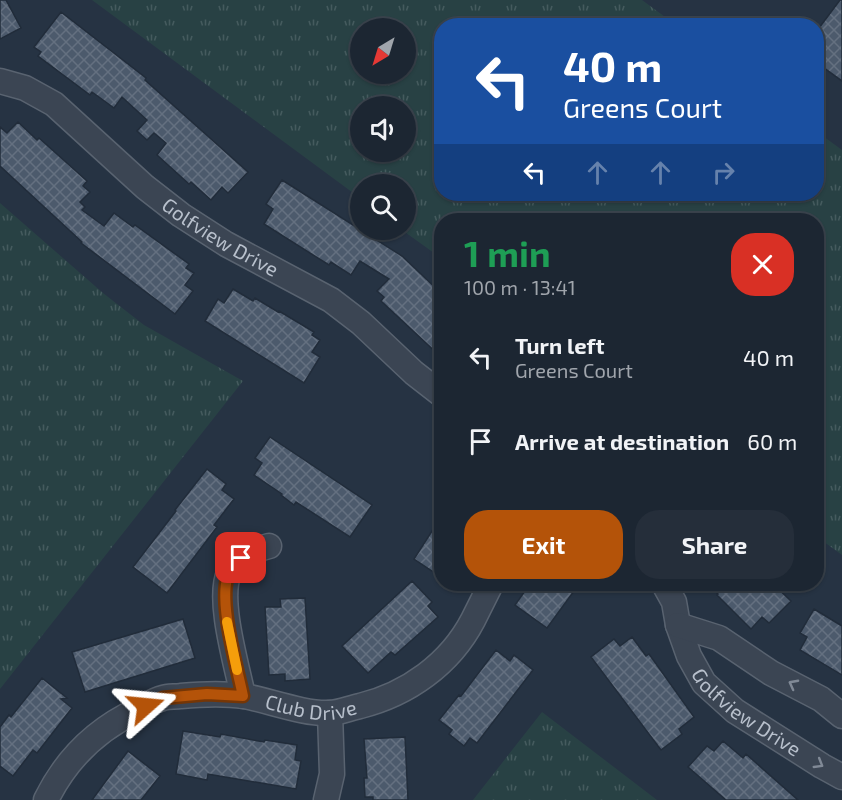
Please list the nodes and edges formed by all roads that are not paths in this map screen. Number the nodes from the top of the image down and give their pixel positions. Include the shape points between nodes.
1 (0, 81) edge
2 (434, 389) edge
3 (269, 546) dead end
4 (488, 591) edge
5 (668, 591) edge
6 (678, 625) junction
7 (243, 696) junction
8 (330, 713) junction
9 (842, 716) edge
10 (842, 777) edge
11 (46, 800) edge
12 (326, 800) edge

1 - 2 street, Golfview Drive via 25,88 54,104 181,215 226,244 331,300
3 - 7 street via 241,558 229,572 224,590
4 - 8 street, Club Drive via 459,641 429,674 389,697
5 - 6 street, Golfview Drive
9 -> 6 street, Golfview Drive via 821,699 771,673 719,638
6 -> 10 street, Golfview Drive via 704,683 735,711
7 - 8 street, Club Drive
7 - 11 street, Club Drive via 163,698 118,720 90,740 69,762
8 - 12 street via 332,774

